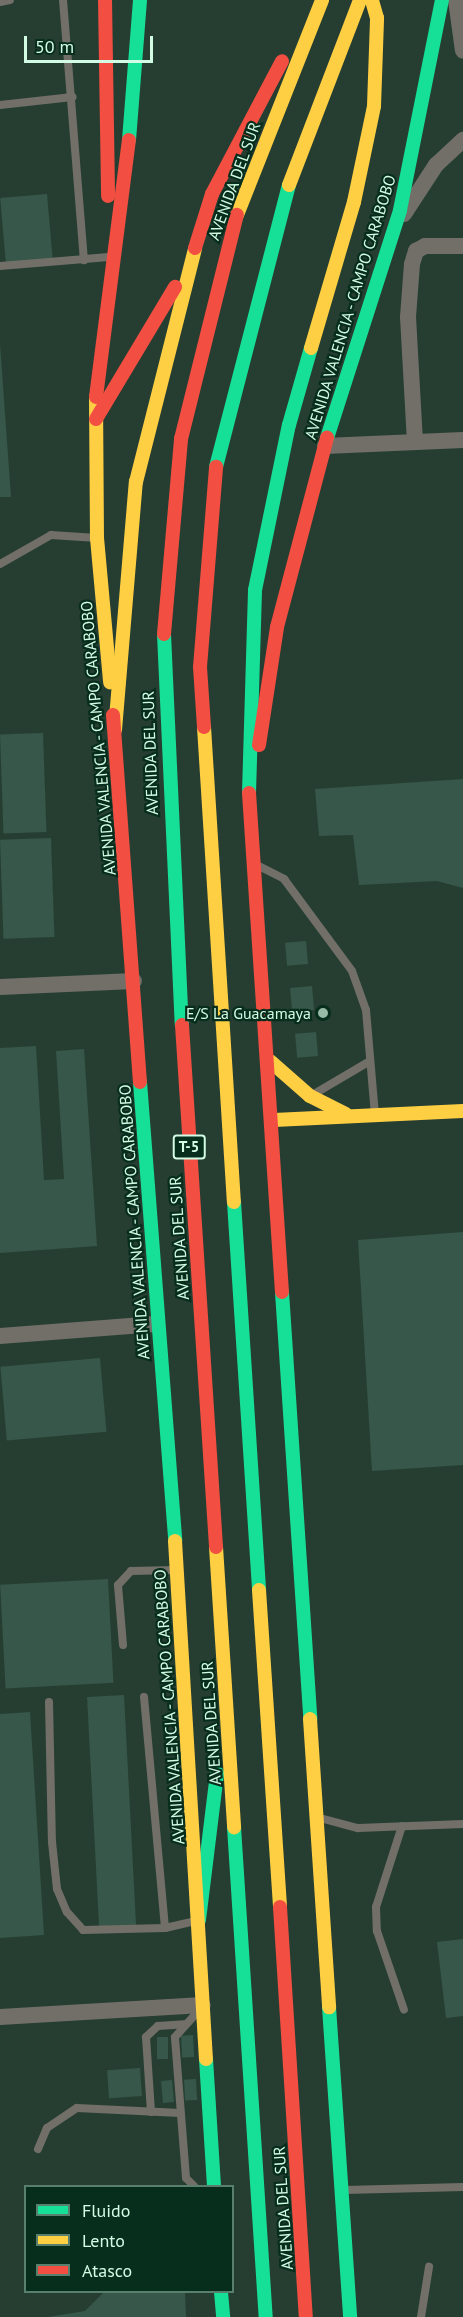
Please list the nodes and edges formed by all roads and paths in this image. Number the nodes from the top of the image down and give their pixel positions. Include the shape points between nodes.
1 (10, 0) edge
2 (63, 0) edge
3 (105, 0) edge
4 (140, 0) edge
5 (320, 0) edge
6 (360, 0) edge
7 (372, 0) edge
8 (442, 0) edge
9 (456, 0) edge
10 (0, 2) edge
11 (463, 51) edge
12 (73, 97) junction
13 (0, 105) edge
14 (463, 140) edge
15 (392, 236) junction
16 (463, 246) edge
17 (109, 257) junction
18 (84, 260) junction
19 (190, 262) junction
20 (0, 266) edge
21 (96, 419) junction
22 (463, 440) edge
23 (415, 442) junction
24 (325, 446) junction
25 (97, 538) junction
26 (0, 564) edge
27 (115, 730) junction
28 (249, 800) junction
29 (255, 864) junction
30 (134, 981) junction
31 (0, 987) edge
32 (270, 1061) junction
33 (370, 1061) junction
34 (310, 1096) junction
35 (463, 1111) edge
36 (375, 1114) junction
37 (350, 1115) junction
38 (274, 1120) junction
39 (156, 1324) junction
40 (0, 1336) edge
41 (177, 1570) junction
42 (123, 1645) dead end
43 (144, 1696) dead end
44 (49, 1702) dead end
45 (226, 1706) junction
46 (320, 1818) junction
47 (463, 1824) edge
48 (402, 1826) junction
49 (199, 1920) junction
50 (165, 1928) junction
51 (203, 2005) junction
52 (404, 2010) dead end
53 (0, 2017) edge
54 (184, 2024) junction
55 (151, 2112) junction
56 (180, 2113) junction
57 (38, 2149) dead end
58 (192, 2185) edge
59 (214, 2185) edge
60 (463, 2187) edge
61 (345, 2190) junction
62 (429, 2267) dead end
63 (221, 2293) edge
64 (223, 2317) edge
65 (266, 2317) edge
66 (306, 2317) edge
67 (350, 2317) edge
68 (421, 2317) edge

1 - 10 lane
2 - 12 lane
3 - 17 main road
4 - 17 main road via 138,73
5 - 19 main road via 212,194
5 - 45 main road, AVENIDA DEL SUR / T-5 via 229,235 181,439 163,650 169,828
6 - 66 main road, AVENIDA DEL SUR / T-5 via 277,215 213,479 200,667
7 - 28 main road, AVENIDA VALENCIA - CAMPO CARABOBO via 377,18 374,106 354,202 289,425 255,590 246,752
8 - 15 main road, AVENIDA VALENCIA - CAMPO CARABOBO
9 - 11 street
12 - 13 lane
12 - 18 lane
14 - 15 street via 435,165
15 - 24 main road, AVENIDA VALENCIA - CAMPO CARABOBO
16 - 23 street via 425,246 416,251 412,264 408,317
17 - 18 lane
17 - 21 main road, AVENIDA VALENCIA - CAMPO CARABOBO
18 - 20 lane
19 - 21 main road
19 - 27 main road via 136,482
21 - 25 main road, AVENIDA VALENCIA - CAMPO CARABOBO
22 - 23 street
23 - 24 street
24 - 28 main road, AVENIDA VALENCIA - CAMPO CARABOBO via 277,627
25 - 26 lane via 51,535
25 - 27 main road, AVENIDA VALENCIA - CAMPO CARABOBO
27 - 30 main road, AVENIDA VALENCIA - CAMPO CARABOBO
28 - 29 main road, AVENIDA VALENCIA - CAMPO CARABOBO
29 - 32 main road, AVENIDA VALENCIA - CAMPO CARABOBO
29 - 33 lane via 285,879 342,953 366,1010
30 - 31 street
30 - 39 main road, AVENIDA VALENCIA - CAMPO CARABOBO
32 - 34 main road
32 - 38 main road, AVENIDA VALENCIA - CAMPO CARABOBO
33 - 34 lane
33 - 36 lane
34 - 37 main road
35 - 36 main road
36 - 37 main road
37 - 38 main road
38 - 46 main road, AVENIDA VALENCIA - CAMPO CARABOBO
39 - 40 street
39 - 41 main road, AVENIDA VALENCIA - CAMPO CARABOBO
41 - 42 lane via 131,1571 118,1585
41 - 49 main road, AVENIDA VALENCIA - CAMPO CARABOBO
43 - 50 lane
44 - 50 lane via 52,1842 57,1889 67,1912 83,1930
45 - 49 main road
45 - 65 main road, AVENIDA DEL SUR / T-5
46 - 48 lane via 358,1828
46 - 61 main road, AVENIDA VALENCIA - CAMPO CARABOBO
47 - 48 lane
48 - 52 lane via 381,1876 376,1907 377,1931
49 - 50 lane
49 - 51 main road, AVENIDA VALENCIA - CAMPO CARABOBO
51 - 53 street
51 - 54 lane
51 - 59 main road, AVENIDA VALENCIA - CAMPO CARABOBO
54 - 55 lane via 158,2026 146,2037
54 - 56 lane via 175,2037
55 - 56 lane
55 - 57 lane via 77,2108 53,2122
56 - 58 lane via 186,2178
60 - 61 lane
61 - 67 main road, AVENIDA VALENCIA - CAMPO CARABOBO
62 - 68 lane
63 - 64 main road

